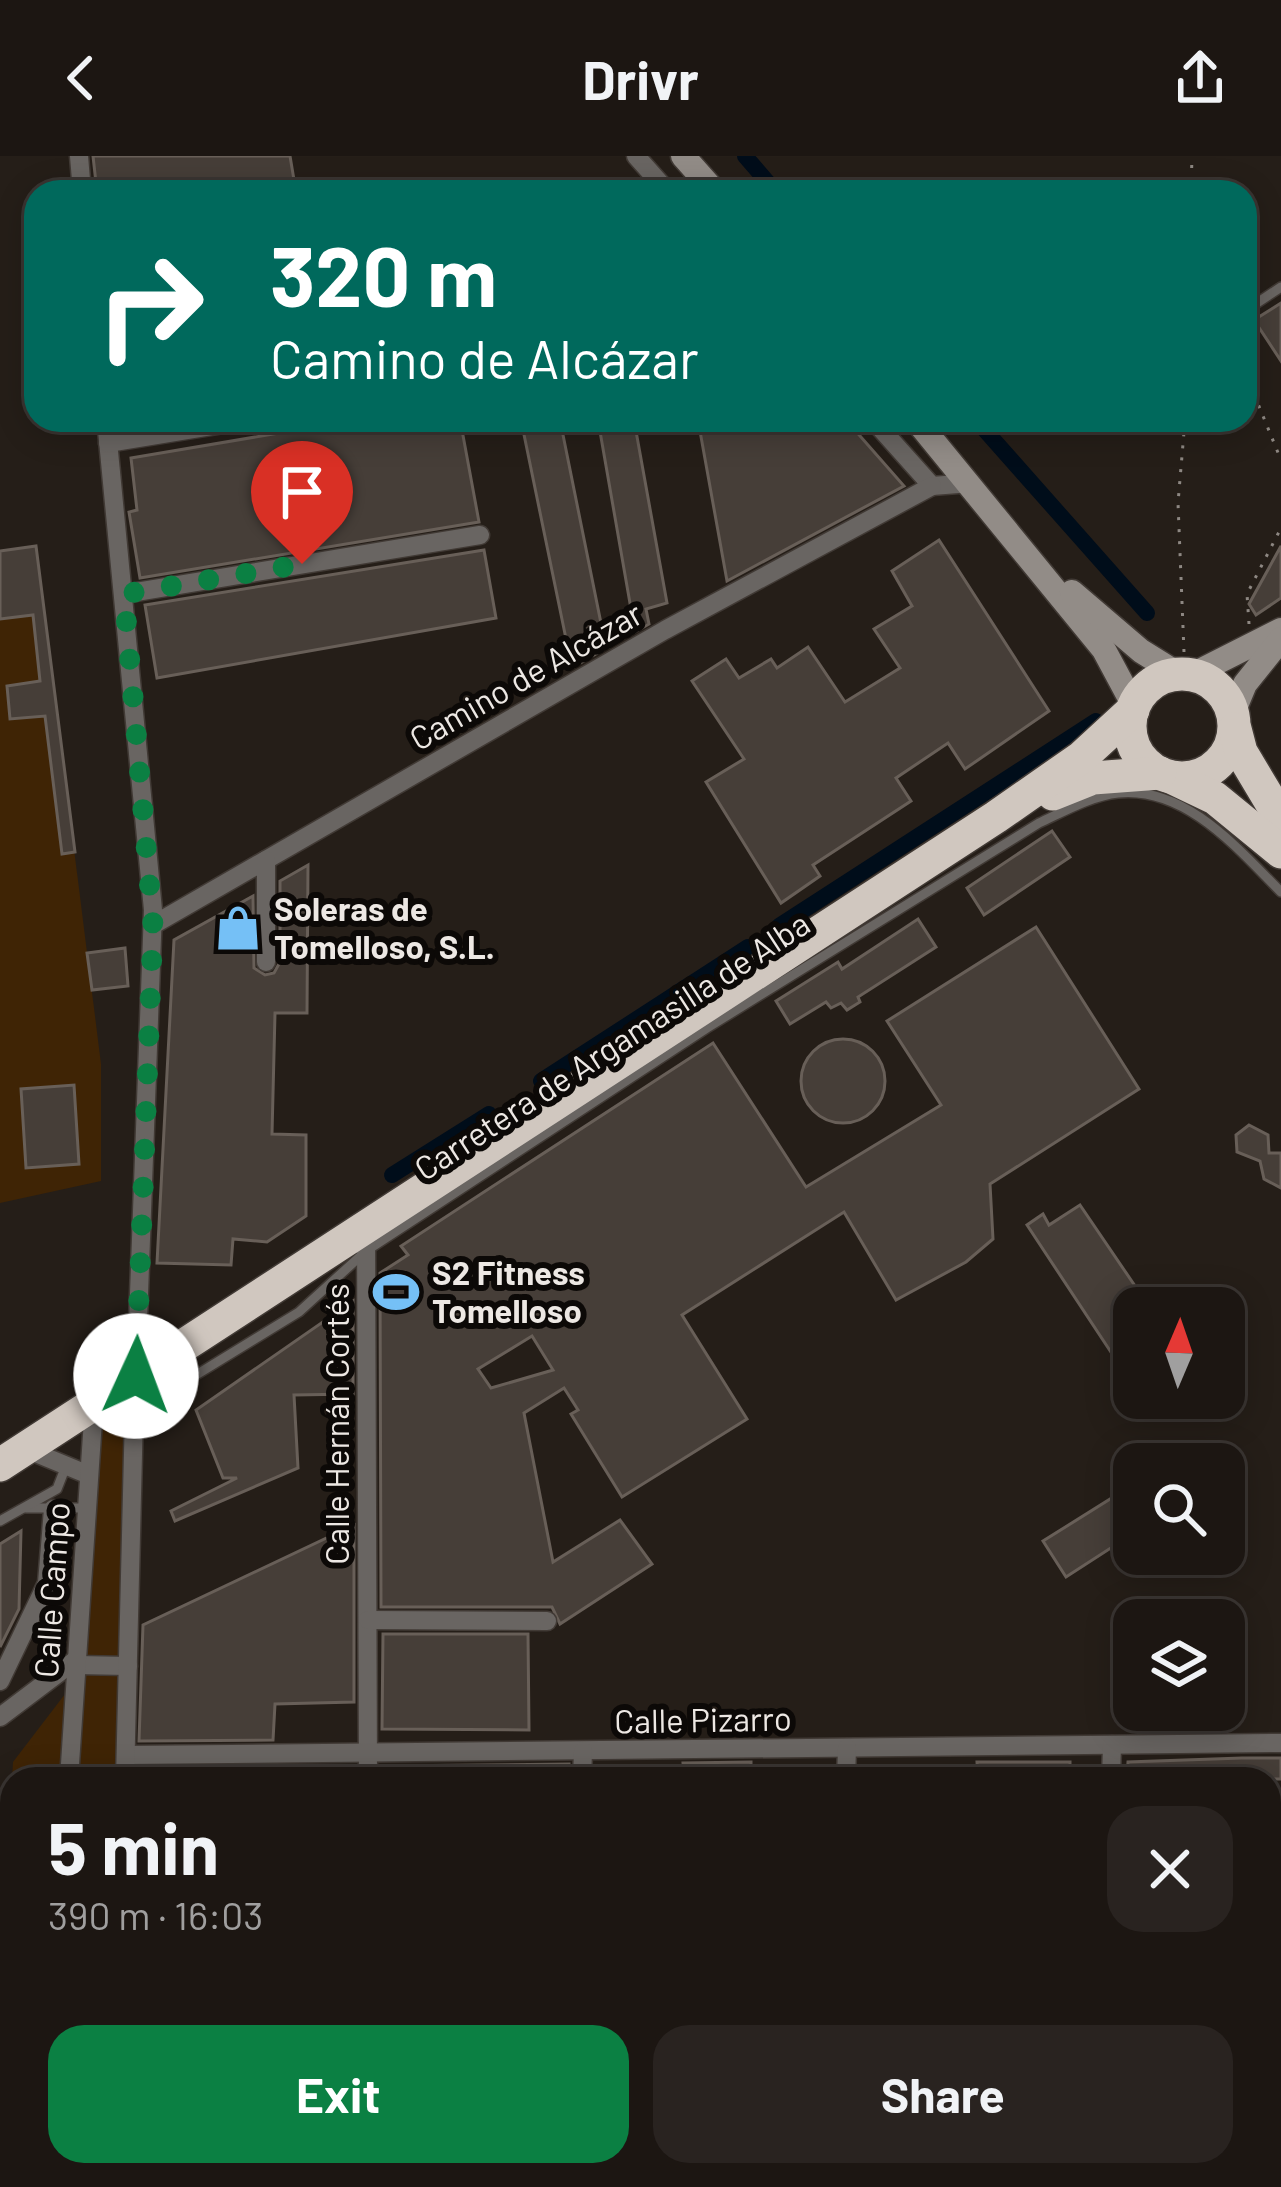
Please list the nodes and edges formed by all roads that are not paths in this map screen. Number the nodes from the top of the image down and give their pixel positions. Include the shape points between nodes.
1 (636, 156) edge
2 (683, 156) edge
3 (657, 180) edge
4 (704, 180) edge
5 (108, 432) edge
6 (175, 432) edge
7 (885, 432) edge
8 (926, 432) edge
9 (109, 443) junction
10 (971, 483) junction
11 (932, 486) junction
12 (481, 535) dead end
13 (1030, 554) junction
14 (124, 594) junction
15 (1281, 629) edge
16 (1281, 639) edge
17 (1184, 674) junction
18 (1134, 708) junction
19 (1234, 721) junction
20 (1161, 782) junction
21 (996, 817) junction
22 (1281, 819) edge
23 (1281, 852) edge
24 (266, 860) junction
25 (1281, 892) edge
26 (153, 925) junction
27 (266, 962) dead end
28 (366, 1239) junction
29 (136, 1376) junction
30 (94, 1405) junction
31 (134, 1413) joint
32 (13, 1457) edge
33 (66, 1466) junction
34 (89, 1475) junction
35 (20, 1508) junction
36 (87, 1508) junction
37 (53, 1509) junction
38 (0, 1521) edge
39 (51, 1558) junction
40 (84, 1559) junction
41 (368, 1620) junction
42 (547, 1621) dead end
43 (77, 1662) junction
44 (128, 1666) junction
45 (0, 1681) edge
46 (0, 1717) edge
47 (1281, 1743) edge
48 (1112, 1745) junction
49 (847, 1748) junction
50 (583, 1751) junction
51 (368, 1754) junction
52 (126, 1755) junction
53 (70, 1767) edge
54 (126, 1767) edge
55 (368, 1767) edge
56 (582, 1767) edge
57 (846, 1767) edge
58 (1111, 1767) edge

1 - 3 street
2 - 4 main road
5 - 9 street
6 - 9 street
7 - 11 street
8 - 10 main road
9 - 14 street
10 - 11 street
10 - 13 main road
11 - 24 street, Camino de Alcázar
12 - 14 street
13 - 17 main road via 1127,640
13 - 18 main road via 1104,650
14 - 26 street
15 - 17 main road
16 - 19 main road via 1245,684
17 - 18 highway via 1152,684
17 - 19 highway via 1225,695
18 - 20 highway via 1132,739
18 - 21 highway via 1082,757
19 - 20 highway via 1220,762
19 - 22 highway via 1240,752
20 - 21 highway via 1093,778
20 - 23 highway via 1215,798
20 - 25 lane
20 - 28 lane, Carretera de Argamasilla de Alba via 1039,824
21 - 28 highway, Carretera de Argamasilla de Alba
24 - 26 street, Camino de Alcázar
24 - 27 street
26 - 29 street
28 - 29 highway, Carretera de Argamasilla de Alba
28 - 31 lane, Carretera de Argamasilla de Alba via 299,1312
28 - 41 street, Calle Hernán Cortés
29 - 30 highway, Carretera de Argamasilla de Alba
30 - 32 highway, Carretera de Argamasilla de Alba
30 - 34 street, Calle Campo
31 - 44 street
32 - 33 street, Carretera de Argamasilla de Alba
33 - 34 street, Carretera de Argamasilla de Alba
33 - 35 lane via 57,1490
34 - 36 street, Calle Campo
35 - 37 lane
35 - 38 lane
36 - 37 lane
36 - 40 street, Calle Campo
37 - 39 street
39 - 40 street
39 - 45 street
40 - 43 street, Calle Campo
41 - 42 street
41 - 51 street, Calle Hernán Cortés
43 - 44 street
43 - 46 street
43 - 53 street, Calle Campo
44 - 52 street
47 - 48 street, Calle Pizarro
48 - 49 street, Calle Pizarro
48 - 58 street
49 - 50 street, Calle Pizarro
49 - 57 street
50 - 51 street, Calle Pizarro
50 - 56 street
51 - 52 street, Calle Pizarro
51 - 55 street, Calle Hernán Cortés
52 - 54 street

